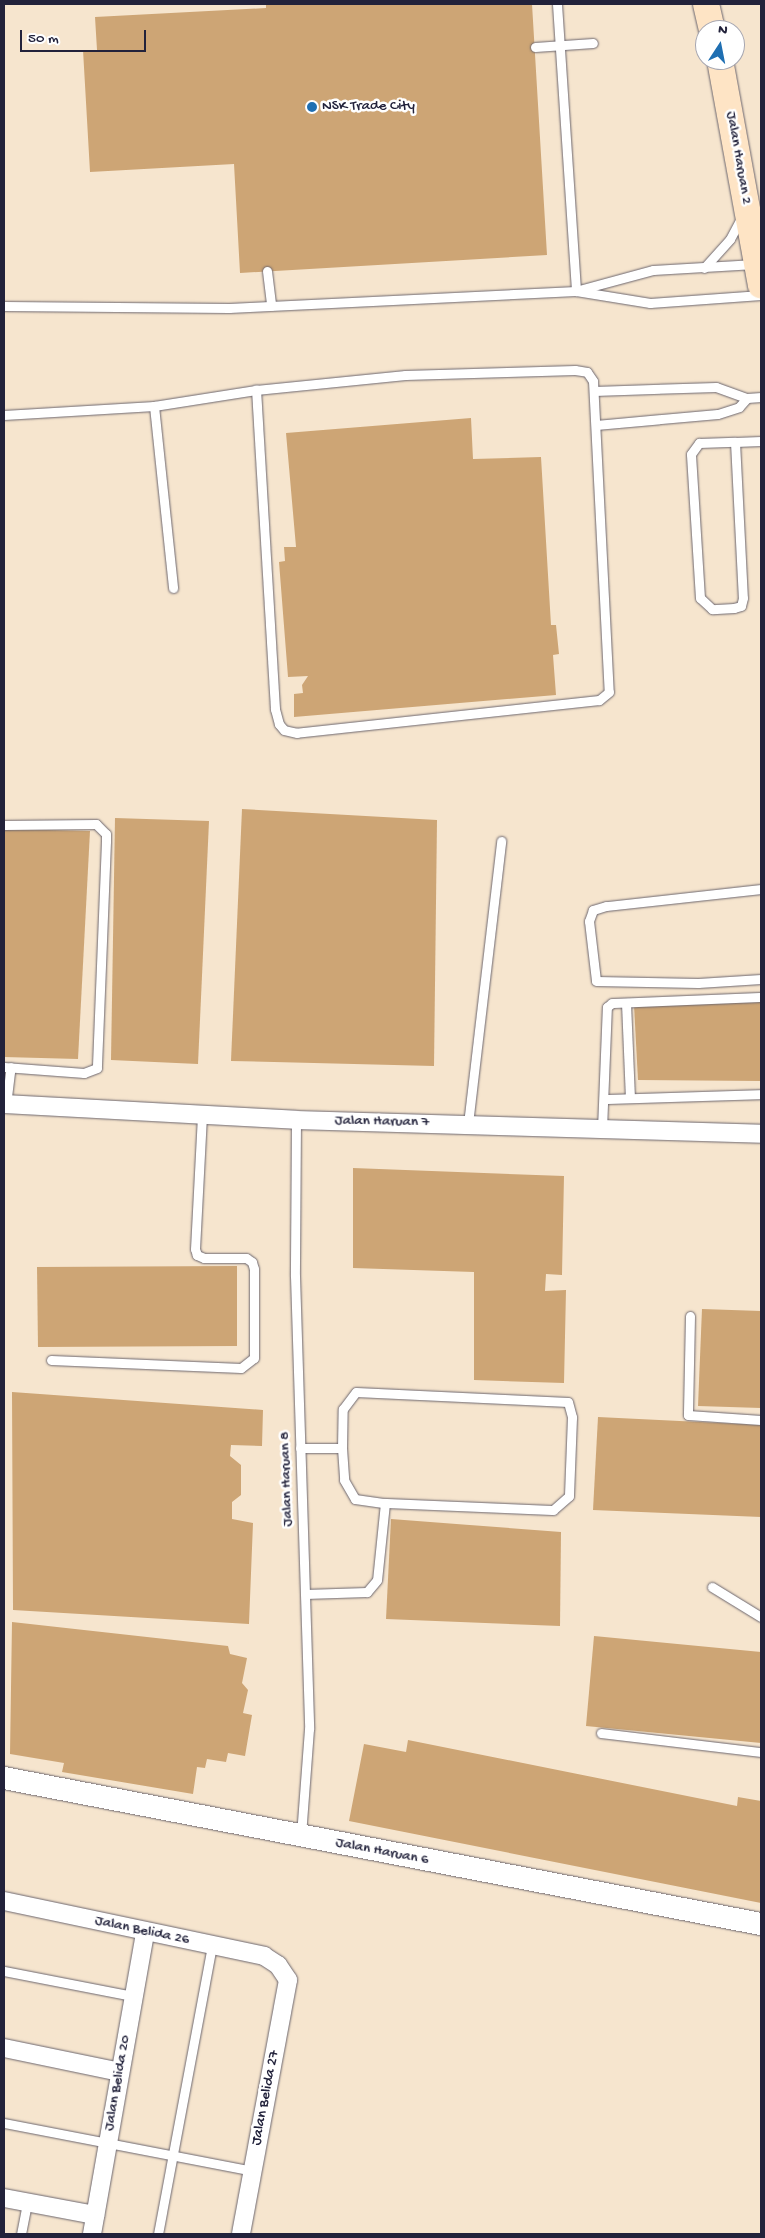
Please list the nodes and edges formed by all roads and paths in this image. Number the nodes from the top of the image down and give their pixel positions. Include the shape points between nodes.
1 (557, 4) edge
2 (706, 4) edge
3 (710, 20) edge
4 (593, 43) dead end
5 (560, 46) junction
6 (535, 47) dead end
7 (722, 70) edge
8 (743, 186) junction
9 (704, 268) junction
10 (267, 271) dead end
11 (759, 275) edge
12 (576, 291) junction
13 (761, 295) edge
14 (4, 306) edge
15 (270, 306) junction
16 (256, 390) junction
17 (594, 391) junction
18 (761, 397) edge
19 (747, 398) junction
20 (154, 406) junction
21 (4, 415) edge
22 (596, 425) junction
23 (761, 441) edge
24 (735, 442) junction
25 (172, 588) dead end
26 (4, 825) edge
27 (501, 841) dead end
28 (761, 889) edge
29 (761, 980) edge
30 (761, 997) edge
31 (626, 1002) junction
32 (7, 1067) edge
33 (761, 1094) edge
34 (630, 1098) junction
35 (604, 1099) junction
36 (5, 1105) edge
37 (202, 1116) junction
38 (296, 1120) junction
39 (468, 1124) junction
40 (602, 1129) junction
41 (761, 1134) edge
42 (690, 1316) dead end
43 (51, 1360) dead end
44 (761, 1420) edge
45 (300, 1448) junction
46 (342, 1448) junction
47 (385, 1504) junction
48 (712, 1587) dead end
49 (305, 1594) junction
50 (761, 1617) edge
51 (601, 1733) dead end
52 (761, 1752) edge
53 (4, 1778) edge
54 (301, 1836) junction
55 (4, 1901) edge
56 (761, 1924) edge
57 (145, 1932) junction
58 (212, 1945) junction
59 (278, 1965) joint
60 (4, 1971) edge
61 (133, 1996) junction
62 (4, 2048) edge
63 (120, 2072) junction
64 (4, 2123) edge
65 (108, 2143) junction
66 (173, 2155) junction
67 (253, 2171) junction
68 (4, 2198) edge
69 (26, 2202) junction
70 (95, 2215) junction
71 (21, 2234) edge
72 (92, 2234) edge
73 (158, 2234) edge
74 (241, 2234) edge

1 - 5 lane
2 - 3 main road
4 - 5 lane
5 - 6 lane
5 - 12 lane
7 - 8 main road, Jalan Haruan 2
8 - 9 lane via 742,215 738,227
8 - 11 main road, Jalan Haruan 2
9 - 11 lane
9 - 12 lane via 653,270
10 - 15 lane
12 - 13 lane via 650,303
12 - 15 lane
14 - 15 lane
16 - 17 lane via 405,375 576,370 587,372 593,381
16 - 20 lane
16 - 22 lane via 275,709 279,724 288,732 605,697 610,684
17 - 19 lane via 716,387
17 - 22 lane
18 - 19 lane
19 - 22 lane via 739,407 718,414
20 - 21 lane
20 - 25 lane
23 - 24 lane
24 - 24 lane via 743,598 741,606 712,610 700,598 691,454 699,444
26 - 32 lane via 96,824 106,834 97,1068 84,1073
27 - 39 lane
28 - 29 lane via 606,906 593,910 588,921 596,981 698,984
30 - 31 lane
31 - 34 lane
31 - 35 lane via 612,1003 607,1007
32 - 36 lane
33 - 34 lane
34 - 35 lane
35 - 40 lane
36 - 37 street, Jalan Haruan 7
37 - 38 street, Jalan Haruan 7
37 - 43 lane via 195,1249 197,1255 204,1258 246,1258 252,1262 254,1358 241,1368
38 - 39 street, Jalan Haruan 7
38 - 45 lane, Jalan Haruan 8 via 295,1276
39 - 40 street, Jalan Haruan 7
40 - 41 street, Jalan Haruan 7
42 - 44 lane via 688,1415
45 - 46 lane
45 - 49 lane, Jalan Haruan 8
46 - 47 lane via 344,1480 355,1498
46 - 47 lane via 343,1408 356,1392 568,1402 572,1417 569,1496 553,1510
47 - 49 lane via 377,1580 367,1592
48 - 50 lane
49 - 54 lane, Jalan Haruan 8 via 309,1729
51 - 52 lane
53 - 54 street, Jalan Haruan 6
54 - 56 street, Jalan Haruan 6
55 - 57 street, Jalan Belida 26
57 - 58 street, Jalan Belida 26
57 - 61 street, Jalan Belida 20
58 - 59 street, Jalan Belida 26 via 264,1956
58 - 66 lane
59 - 67 street, Jalan Belida 27 via 288,1980
60 - 61 lane
61 - 63 street, Jalan Belida 20
62 - 63 street
63 - 65 street, Jalan Belida 20
64 - 65 lane
65 - 66 lane
65 - 70 street, Jalan Belida 20
66 - 67 lane
66 - 73 lane
67 - 74 street, Jalan Belida 27
68 - 69 street
69 - 70 street
69 - 71 lane
70 - 72 street, Jalan Belida 20

